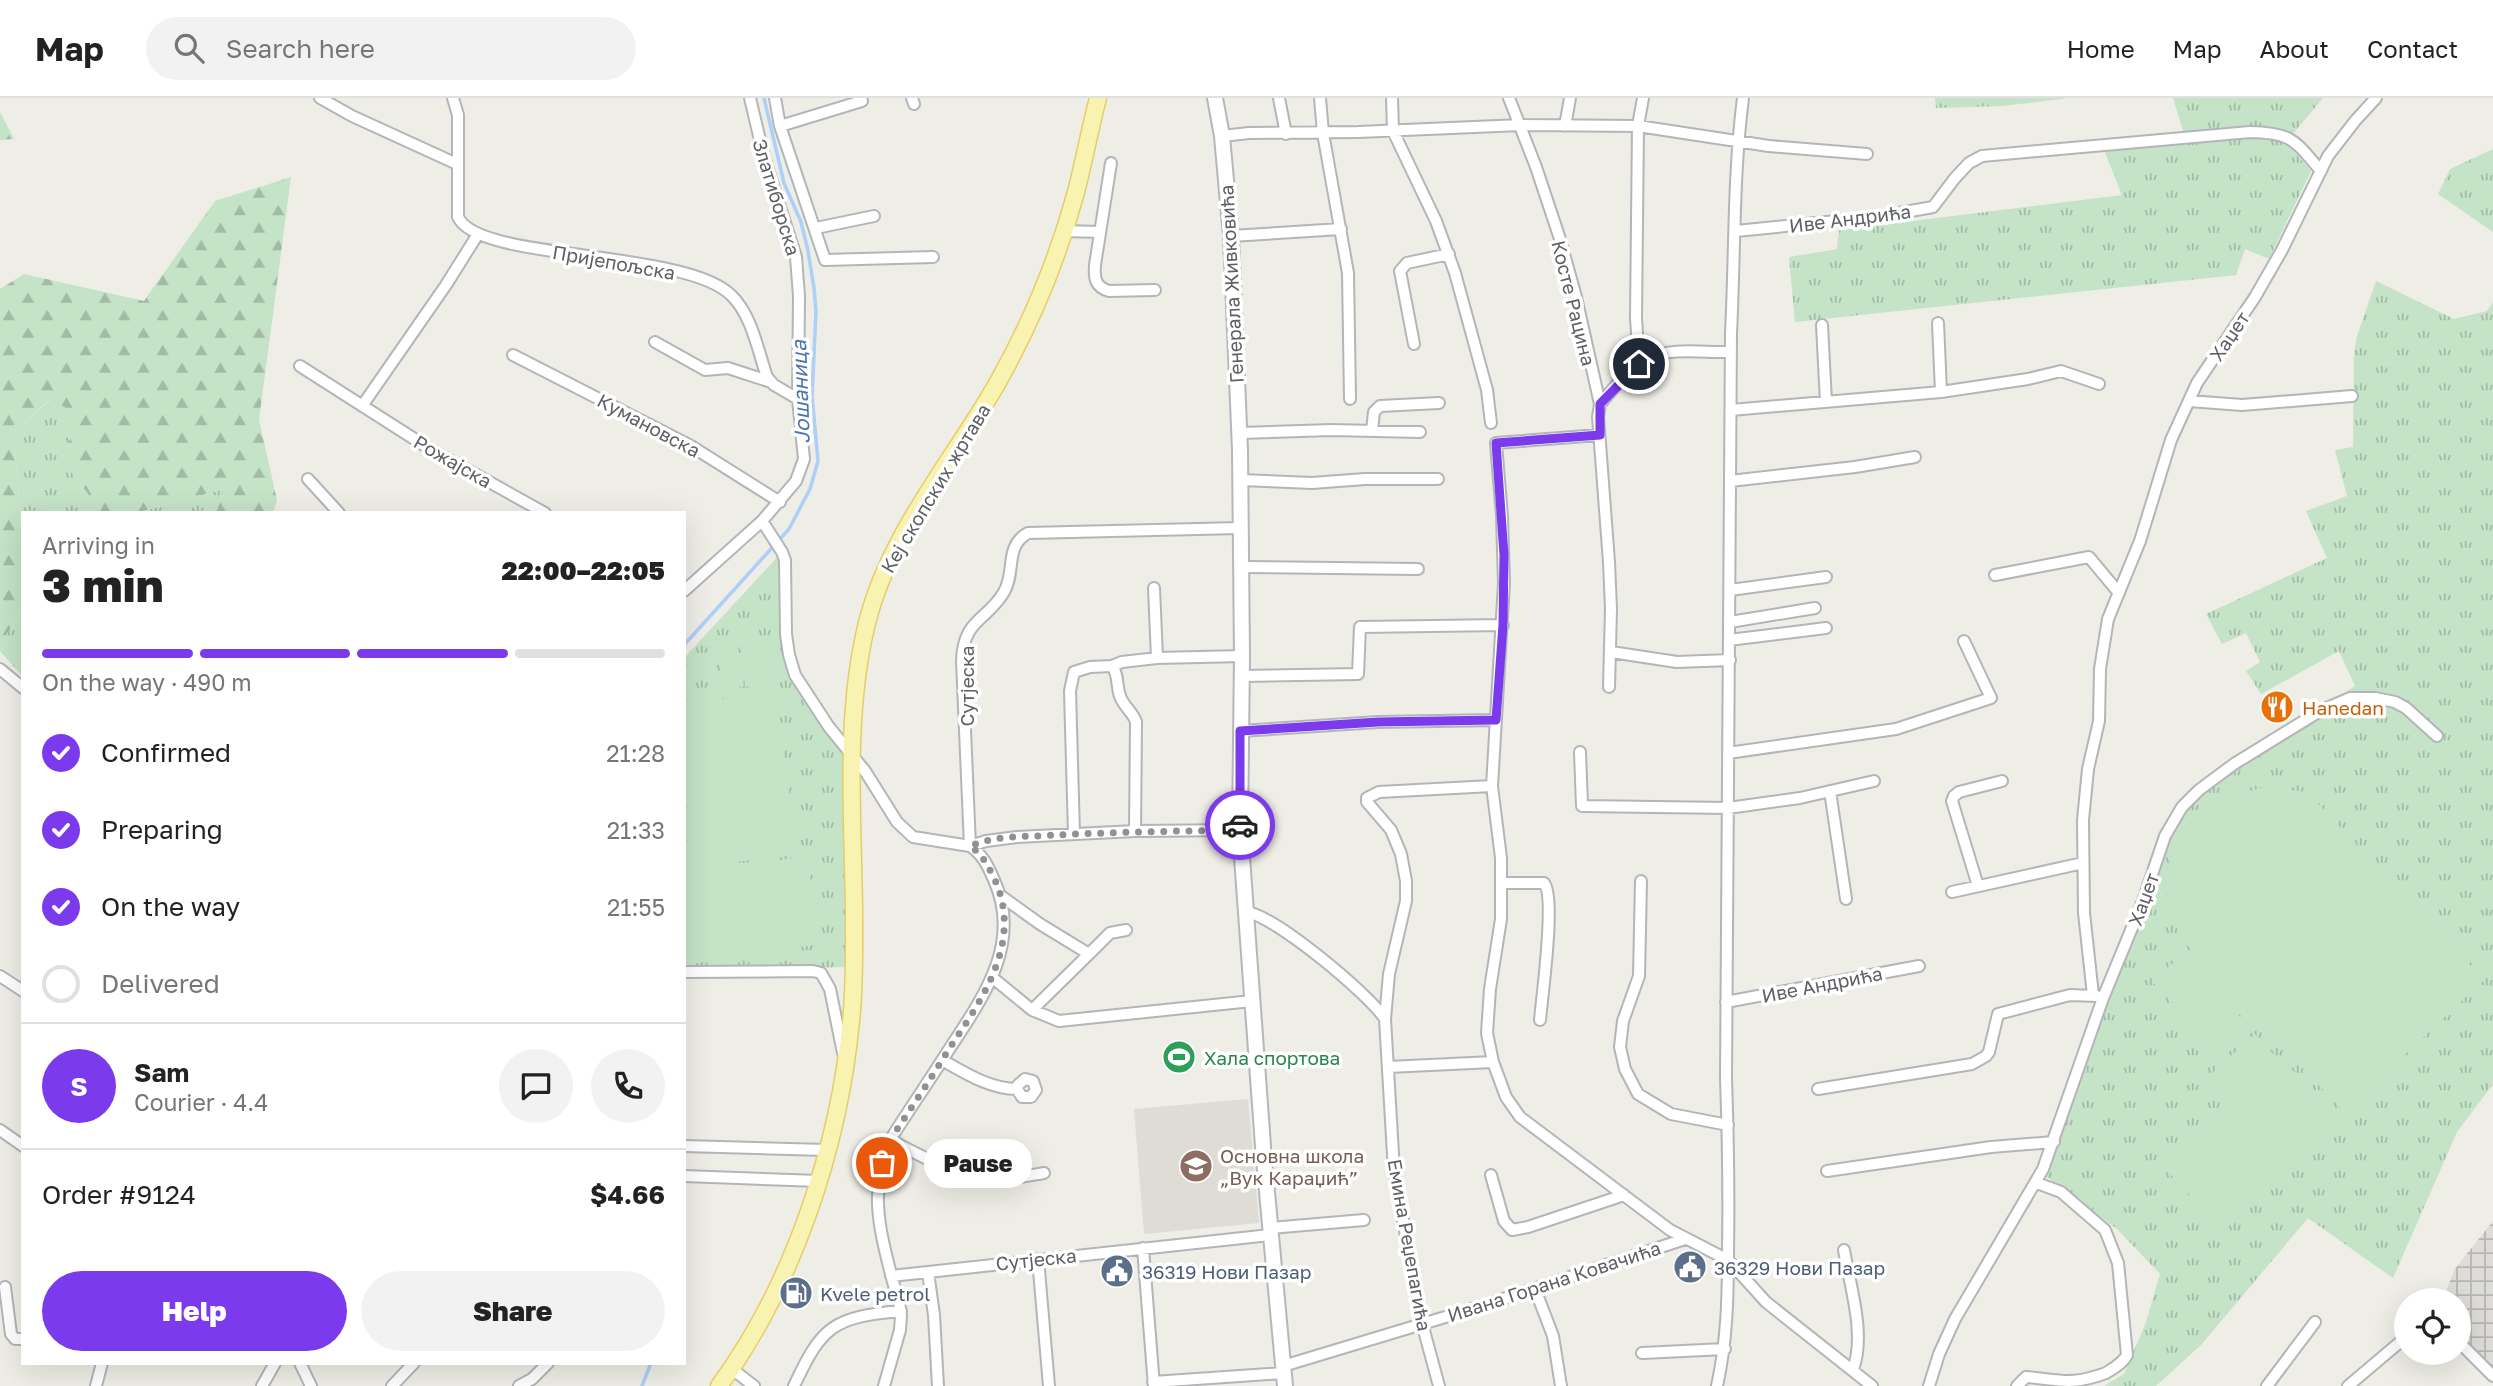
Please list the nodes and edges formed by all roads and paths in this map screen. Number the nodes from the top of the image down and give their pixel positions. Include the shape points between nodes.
1 (320, 98) edge
2 (453, 98) edge
3 (750, 98) edge
4 (775, 98) edge
5 (1098, 98) edge
6 (1215, 98) edge
7 (1279, 98) edge
8 (1320, 98) edge
9 (1392, 98) edge
10 (1509, 98) edge
11 (1570, 98) edge
12 (1643, 98) edge
13 (1743, 98) edge
14 (2376, 98) edge
15 (862, 101) dead end
16 (1521, 125) junction
17 (1565, 126) junction
18 (1638, 126) junction
19 (780, 127) junction
20 (1393, 131) junction
21 (1323, 133) junction
22 (1286, 134) junction
23 (1222, 136) junction
24 (1737, 141) junction
25 (1867, 154) dead end
26 (1111, 163) dead end
27 (457, 164) junction
28 (2321, 171) junction
29 (874, 216) dead end
30 (816, 228) junction
31 (1341, 229) junction
32 (1736, 230) junction
33 (1063, 232) junction
34 (1100, 232) junction
35 (478, 234) junction
36 (1231, 236) junction
37 (1449, 254) junction
38 (933, 257) dead end
39 (1155, 290) dead end
40 (1938, 323) dead end
41 (1822, 325) dead end
42 (655, 342) dead end
43 (1414, 344) dead end
44 (1731, 352) junction
45 (513, 355) dead end
46 (1639, 364) junction
47 (300, 366) dead end
48 (771, 382) junction
49 (2099, 384) dead end
50 (1941, 392) junction
51 (2352, 396) dead end
52 (799, 399) junction
53 (1350, 399) dead end
54 (2189, 401) junction
55 (1826, 402) junction
56 (1439, 403) dead end
57 (1600, 404) junction
58 (362, 406) junction
59 (1731, 410) junction
60 (1491, 423) dead end
61 (1372, 432) junction
62 (1420, 432) dead end
63 (1239, 433) junction
64 (1600, 435) junction
65 (1915, 457) dead end
66 (308, 479) dead end
67 (1438, 479) dead end
68 (1241, 480) junction
69 (1730, 481) junction
70 (780, 502) junction
71 (337, 511) edge
72 (541, 511) edge
73 (766, 526) junction
74 (1240, 528) junction
75 (1241, 567) junction
76 (1418, 569) dead end
77 (1995, 575) dead end
78 (1826, 577) dead end
79 (1154, 588) dead end
80 (686, 589) edge
81 (1730, 590) junction
82 (2119, 593) junction
83 (1815, 608) dead end
84 (1730, 622) junction
85 (1503, 625) junction
86 (1826, 628) dead end
87 (1729, 640) junction
88 (1964, 641) dead end
89 (1611, 652) junction
90 (1242, 656) junction
91 (1157, 658) junction
92 (1730, 660) junction
93 (1112, 666) junction
94 (0, 669) edge
95 (1241, 676) junction
96 (21, 686) edge
97 (1609, 687) dead end
98 (1496, 720) junction
99 (1240, 731) junction
100 (2437, 736) dead end
101 (1580, 752) dead end
102 (1728, 753) junction
103 (852, 757) junction
104 (1874, 781) dead end
105 (2002, 781) dead end
106 (1492, 786) junction
107 (1830, 791) junction
108 (1728, 808) junction
109 (1240, 830) junction
110 (1135, 831) junction
111 (1074, 834) junction
112 (970, 846) junction
113 (2083, 863) junction
114 (1641, 881) dead end
115 (1501, 883) junction
116 (1978, 886) junction
117 (1952, 892) dead end
118 (1001, 896) junction
119 (1846, 899) dead end
120 (1246, 912) junction
121 (1126, 930) dead end
122 (1089, 954) junction
123 (1919, 966) dead end
124 (686, 972) edge
125 (0, 976) edge
126 (993, 978) junction
127 (21, 990) edge
128 (2098, 997) junction
129 (1252, 1001) junction
130 (1726, 1002) junction
131 (1032, 1010) junction
132 (1385, 1019) junction
133 (1540, 1020) dead end
134 (942, 1060) junction
135 (845, 1062) junction
136 (1493, 1062) junction
137 (1388, 1067) junction
138 (1017, 1089) dead end
139 (1818, 1089) dead end
140 (1728, 1125) junction
141 (0, 1130) edge
142 (890, 1140) junction
143 (2054, 1142) junction
144 (21, 1145) edge
145 (686, 1146) edge
146 (827, 1150) junction
147 (1827, 1171) dead end
148 (1044, 1173) dead end
149 (1491, 1175) dead end
150 (686, 1176) edge
151 (819, 1181) junction
152 (2037, 1183) junction
153 (1623, 1195) junction
154 (1364, 1220) dead end
155 (1270, 1232) junction
156 (1685, 1239) junction
157 (1143, 1248) junction
158 (1844, 1250) dead end
159 (1038, 1259) junction
160 (1728, 1261) junction
161 (928, 1272) junction
162 (891, 1276) junction
163 (5, 1287) dead end
164 (1535, 1289) junction
165 (901, 1311) junction
166 (2315, 1322) dead end
167 (1422, 1323) junction
168 (21, 1339) edge
169 (2394, 1347) edge
170 (1724, 1349) junction
171 (1642, 1353) dead end
172 (2471, 1354) edge
173 (101, 1365) edge
174 (274, 1365) edge
175 (301, 1365) edge
176 (412, 1365) edge
177 (546, 1365) edge
178 (732, 1369) junction
179 (1853, 1369) junction
180 (1284, 1375) edge
181 (2493, 1376) edge
182 (1154, 1384) edge
183 (96, 1386) edge
184 (261, 1386) edge
185 (311, 1386) edge
186 (392, 1386) edge
187 (519, 1386) edge
188 (719, 1386) edge
189 (754, 1386) edge
190 (794, 1386) edge
191 (884, 1386) edge
192 (938, 1386) edge
193 (1049, 1386) edge
194 (1439, 1386) edge
195 (1561, 1386) edge
196 (1717, 1386) edge
197 (1872, 1386) edge
198 (1929, 1386) edge
199 (2017, 1386) edge
200 (2267, 1386) edge
201 (2348, 1386) edge

1 - 27 street
2 - 27 street via 458,115
3 - 52 street, Златиборска via 796,257
4 - 19 street
5 - 33 main road, Кеј скопских жртава
6 - 23 street, Генерала Живковића
7 - 22 street
8 - 21 street
9 - 20 street
10 - 16 street, Косте Рацина
11 - 17 street
12 - 18 street
13 - 24 street
14 - 28 street, Хаџет
15 - 19 street
16 - 17 street
16 - 20 street
16 - 57 street, Косте Рацина via 1568,268
17 - 18 street
18 - 24 street
18 - 46 street
19 - 30 street
20 - 21 street
20 - 37 street
21 - 22 street
21 - 31 street
22 - 23 street
23 - 36 street, Генерала Живковића
24 - 25 street
24 - 32 street
26 - 34 street
27 - 35 street via 459,221
28 - 32 street, Иве Андрића via 2296,142 2278,132 1982,156 1969,163 1933,207
28 - 54 street, Хаџет via 2262,285
29 - 30 street
30 - 38 street via 825,260
31 - 36 street
31 - 53 street via 1349,292
32 - 44 street
33 - 34 street
33 - 103 main road, Кеј скопских жртава via 1013,354 904,534 877,591 860,656
34 - 39 street via 1094,277 1098,286 1109,291
35 - 48 street, Пријепољска via 534,248 655,266 720,285 743,309
35 - 58 street
36 - 63 street, Генерала Живковића
37 - 43 street via 1407,263 1400,271
37 - 60 street via 1487,390
40 - 50 street
41 - 55 street
42 - 48 street via 705,370 728,368
44 - 46 street via 1666,353
44 - 59 street
45 - 70 street, Кумановска via 691,446
46 - 57 street
47 - 58 street, Рожајска
48 - 52 street
49 - 50 street via 2061,371
50 - 55 street
51 - 54 street via 2242,405
52 - 70 street via 805,451 802,468
54 - 82 street, Хаџет via 2171,440
55 - 59 street
56 - 61 street via 1380,406 1374,412
57 - 64 street, Косте Рацина
58 - 72 street, Рожајска
59 - 69 street
61 - 62 street
61 - 63 street
63 - 68 street, Генерала Живковића
64 - 85 street via 1496,443 1504,555
64 - 89 street, Косте Рацина
65 - 69 street
66 - 71 street
67 - 68 street
68 - 74 street, Генерала Живковића
69 - 81 street
70 - 73 street
73 - 80 street
73 - 103 street via 782,552 786,572 785,616 795,676
74 - 75 street, Генерала Живковића
74 - 112 street, Сутјеска via 1028,533 1018,540 1004,593 974,623 962,652
75 - 76 street
75 - 90 street, Генерала Живковића
77 - 82 street via 2089,557
78 - 81 street
79 - 91 street
81 - 84 street
82 - 113 street, Хаџет via 2108,620 2100,669 2099,721 2085,795
83 - 84 street
84 - 87 street
85 - 95 street via 1360,627 1358,674
85 - 98 street
86 - 87 street
87 - 92 street
88 - 102 street via 1992,698 1896,729
89 - 92 street via 1677,662
89 - 97 street, Косте Рацина
90 - 91 street
90 - 95 street, Генерала Живковића
91 - 93 street
92 - 102 street
93 - 110 street via 1121,698 1136,722
93 - 111 street via 1083,668 1072,676
94 - 96 street
95 - 99 street, Генерала Живковића
98 - 99 street
98 - 106 street
99 - 109 street, Генерала Живковића
100 - 128 street, Хаџет via 2395,702 2350,698 2292,727 2199,790 2168,828 2143,901
101 - 108 street via 1583,806
102 - 108 street
103 - 112 street via 906,833
103 - 135 main road, Кеј скопских жртава via 854,968
104 - 107 street
105 - 116 street via 1959,792 1952,801
106 - 115 street
106 - 132 street, Емина Реџепагића via 1379,792 1367,798 1391,830 1406,881
107 - 108 street
107 - 119 street
108 - 130 street
109 - 110 street
109 - 120 street, Генерала Живковића
110 - 111 street
111 - 112 street via 997,839
112 - 118 street via 985,859
113 - 116 street
113 - 128 street, Хаџет via 2085,938
114 - 140 street via 1639,976 1623,1021 1620,1047 1625,1069 1638,1094 1671,1114
115 - 133 street via 1544,883 1549,891
115 - 136 street via 1501,919 1487,1026
116 - 117 street
118 - 122 street
118 - 126 street via 1003,939
120 - 129 street, Генерала Живковића
120 - 132 street via 1281,927
121 - 122 street via 1110,933
122 - 131 street
123 - 130 street, Иве Андрића
124 - 135 street, Кеј скопских жртава via 821,973 831,989
125 - 127 street
126 - 131 street
126 - 134 street
128 - 139 street via 2070,995 1998,1014 1989,1052 1972,1064
128 - 143 street, Хаџет
129 - 131 street via 1065,1022
129 - 155 street, Генерала Живковића
130 - 140 street
132 - 137 street, Емина Реџепагића
134 - 138 street via 993,1085
134 - 142 street
135 - 146 main road, Кеј скопских жртава
136 - 137 street
136 - 153 street via 1515,1112
137 - 167 street, Емина Реџепагића via 1394,1171
140 - 160 street
141 - 144 street
142 - 148 street via 947,1167 984,1178
142 - 162 street via 877,1198
143 - 147 street
143 - 152 street, Хаџет
145 - 146 street
146 - 151 main road, Кеј скопских жртава
149 - 153 street via 1504,1221 1512,1230
150 - 151 street
151 - 178 main road, Кеј скопских жртава via 781,1277
152 - 198 street, Хаџет via 1955,1319
152 - 199 street via 2061,1192 2108,1236 2118,1263 2127,1355 2109,1372 2080,1385 2026,1377
153 - 156 street
154 - 155 street, Сутјеска
155 - 157 street, Сутјеска
155 - 180 street, Генерала Живковића
156 - 160 street
156 - 164 street, Ивана Горана Ковачића
157 - 159 street, Сутјеска
157 - 182 street
158 - 179 street via 1858,1333
159 - 161 street, Сутјеска
159 - 193 street
160 - 170 street
160 - 179 street via 1766,1302
161 - 162 street, Сутјеска
161 - 192 street
162 - 165 street
163 - 168 street via 11,1334
164 - 167 street, Ивана Горана Ковачића
164 - 195 street via 1553,1336
165 - 190 street via 834,1326 812,1349
165 - 191 street
166 - 200 street
167 - 180 street
167 - 194 street, Емина Реџепагића
169 - 201 street
170 - 171 street
170 - 196 street
172 - 181 street
173 - 183 street
174 - 184 street
175 - 185 street
176 - 186 street
177 - 187 street
178 - 188 main road, Кеј скопских жртава
178 - 189 street
179 - 197 street
180 - 182 street

